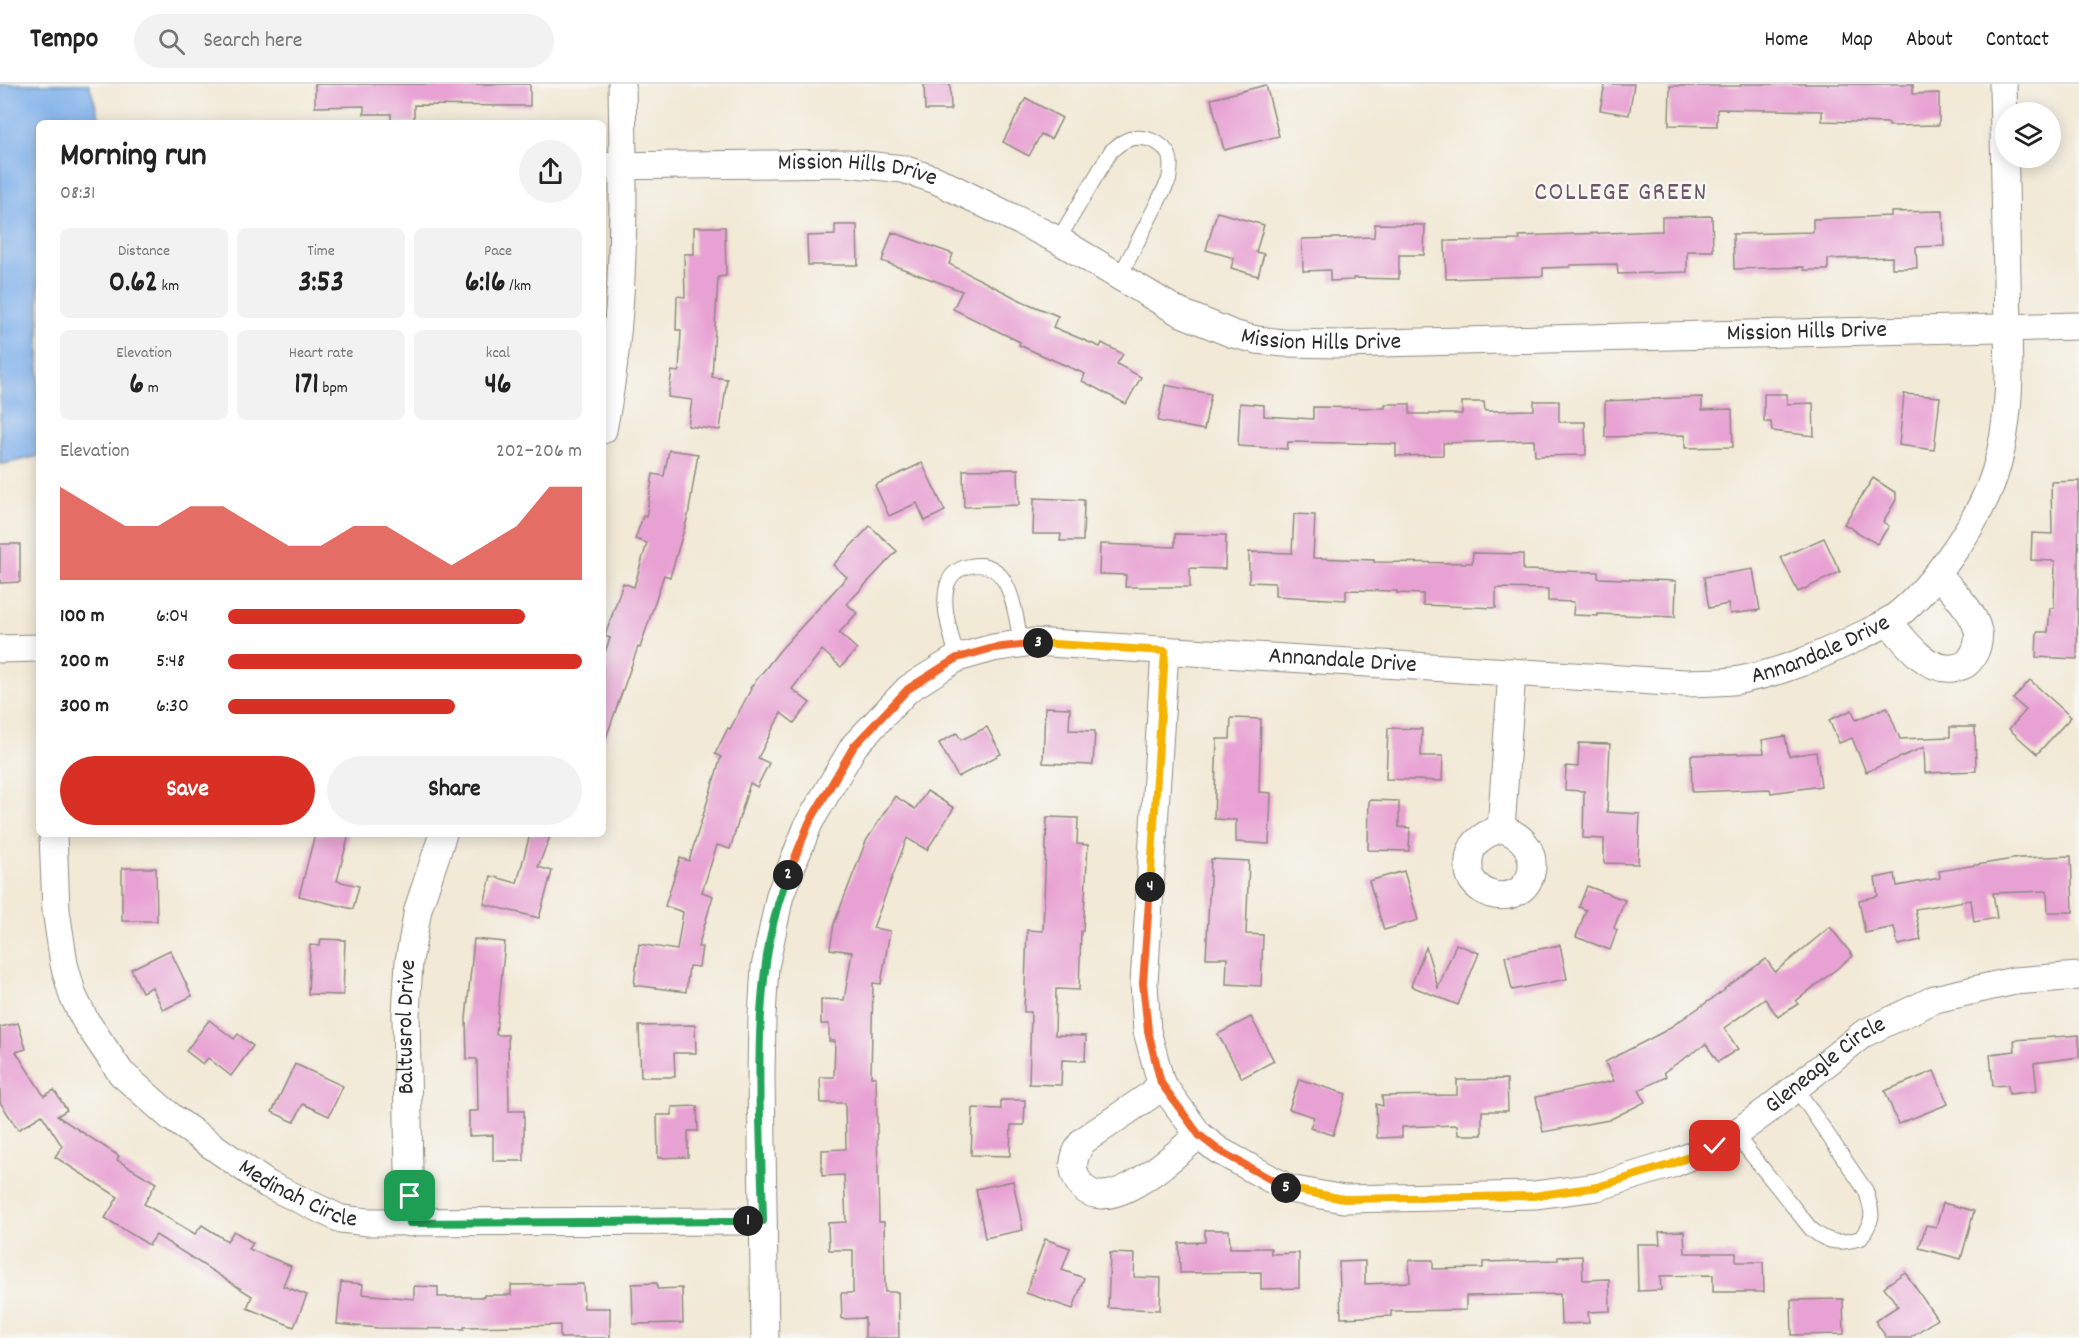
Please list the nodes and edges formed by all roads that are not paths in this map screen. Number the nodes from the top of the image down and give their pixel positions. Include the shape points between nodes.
1 (622, 84) edge
2 (2003, 84) edge
3 (613, 165) edge
4 (1058, 240) junction
5 (1120, 276) junction
6 (2079, 326) edge
7 (2009, 327) junction
8 (606, 409) edge
9 (1938, 574) junction
10 (1888, 621) junction
11 (1021, 643) junction
12 (36, 648) edge
13 (0, 650) edge
14 (1165, 651) junction
15 (957, 658) junction
16 (1512, 672) junction
17 (1501, 829) dead end
18 (53, 837) edge
19 (442, 837) edge
20 (2079, 976) edge
21 (1161, 1083) junction
22 (1796, 1088) junction
23 (1736, 1134) junction
24 (1199, 1135) junction
25 (763, 1221) junction
26 (410, 1223) junction
27 (765, 1338) edge

1 - 3 street
2 - 7 street, Annandale Drive
3 - 4 street, Mission Hills Drive via 847,163 903,169 936,180
3 - 8 street via 622,259 617,335
4 - 5 street, Mission Hills Drive
4 - 5 lane via 1111,151 1124,141 1155,141 1167,152 1169,180
5 - 7 street, Mission Hills Drive via 1179,312 1233,334 1283,343
6 - 7 street, Mission Hills Drive
7 - 9 street, Annandale Drive via 2008,406 1991,483
9 - 10 street, Annandale Drive
9 - 10 street via 1975,623 1978,644 1968,662 1961,667 1936,667 1921,657
10 - 16 street, Annandale Drive via 1785,670 1738,681 1685,682
11 - 14 street, Annandale Drive
11 - 15 street, Annandale Drive
11 - 15 lane via 1003,577 987,566 962,568 952,574 946,598
12 - 13 street
14 - 16 street, Annandale Drive
14 - 21 street, Gleneagle Circle via 1143,983 1148,1031
15 - 25 street, Annandale Drive via 908,689 854,746 809,823 780,895 765,967 762,1016
16 - 17 street
18 - 26 street, Medinah Circle via 57,919 73,996 121,1072 171,1117 267,1184 341,1219
19 - 26 street, Baltusrol Drive via 418,909 410,961 406,1016
20 - 22 street, Gleneagle Circle via 2014,981 1935,999 1863,1035
21 - 24 street, Gleneagle Circle
21 - 24 street via 1152,1094 1083,1141 1074,1160 1081,1185 1098,1195 1120,1193
22 - 23 street, Gleneagle Circle
22 - 23 lane via 1866,1191 1872,1221 1861,1238 1825,1241 1811,1230
23 - 24 street, Gleneagle Circle via 1672,1164 1597,1187 1534,1196 1354,1199 1289,1190
25 - 26 street, Medinah Circle
25 - 27 street, Annandale Drive

